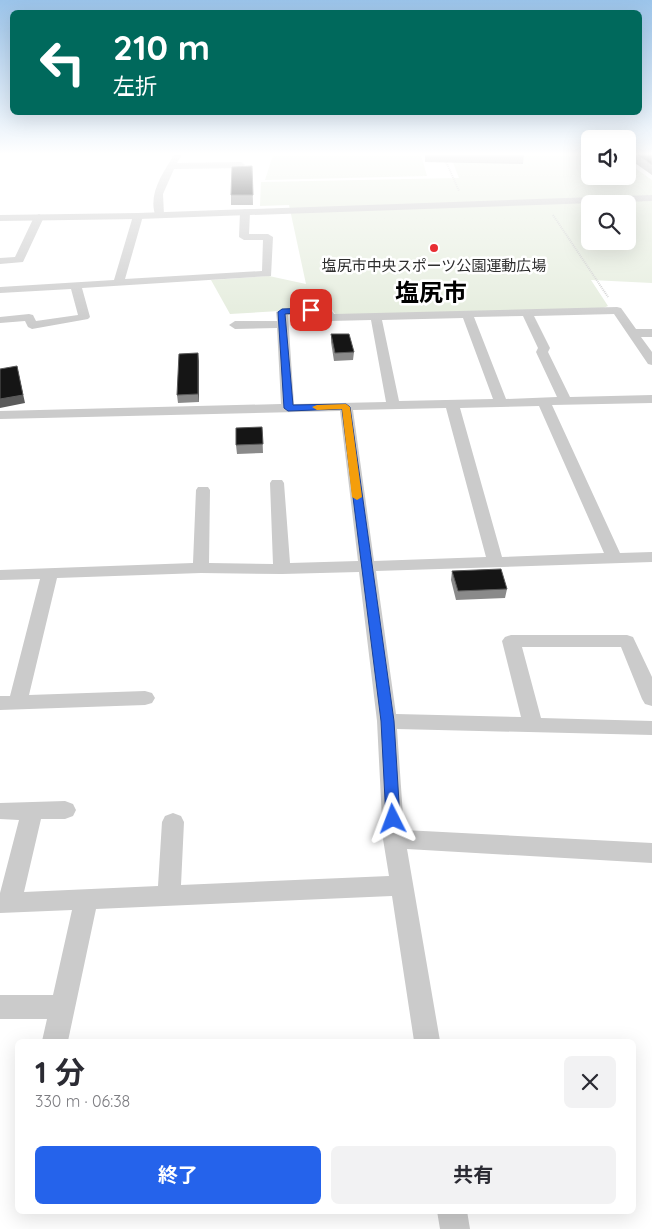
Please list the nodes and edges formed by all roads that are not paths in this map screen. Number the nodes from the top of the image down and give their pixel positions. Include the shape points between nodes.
1 (235, 212) edge
2 (245, 212) edge
3 (159, 215) joint
4 (138, 216) junction
5 (39, 217) junction
6 (0, 218) edge
7 (0, 261) edge
8 (118, 284) junction
9 (76, 286) junction
10 (0, 290) edge
11 (527, 312) junction
12 (467, 314) junction
13 (376, 317) junction
14 (0, 320) edge
15 (283, 324) junction
16 (235, 325) dead end
17 (634, 333) junction
18 (652, 333) edge
19 (652, 361) edge
20 (652, 399) edge
21 (565, 401) junction
22 (544, 402) junction
23 (501, 403) junction
24 (452, 404) junction
25 (393, 405) junction
26 (346, 407) junction
27 (288, 408) junction
28 (0, 415) edge
29 (276, 483) dead end
30 (203, 490) dead end
31 (652, 557) edge
32 (614, 558) junction
33 (495, 562) junction
34 (366, 566) junction
35 (201, 568) junction
36 (282, 568) junction
37 (50, 573) junction
38 (0, 575) edge
39 (145, 698) dead end
40 (652, 699) edge
41 (9, 702) edge
42 (387, 721) junction
43 (533, 725) junction
44 (652, 728) edge
45 (3, 810) dead end
46 (32, 810) junction
47 (65, 810) dead end
48 (173, 822) dead end
49 (394, 839) junction
50 (652, 854) edge
51 (403, 885) junction
52 (169, 896) junction
53 (86, 900) junction
54 (5, 903) edge
55 (0, 1007) edge
56 (62, 1007) junction
57 (55, 1039) edge
58 (427, 1039) edge
59 (452, 1214) edge
60 (455, 1229) edge

1 - 3 street
2 - 8 street via 244,237 268,237 267,274
3 - 4 street
4 - 5 street
4 - 8 street
5 - 6 street
5 - 7 street via 19,260
8 - 9 street
9 - 10 street
9 - 14 street via 84,317 32,325 29,317
11 - 12 street
11 - 17 street via 617,310
11 - 21 street
12 - 13 street
12 - 23 street
13 - 15 street via 330,318 325,309 282,312
13 - 25 street
15 - 16 street
15 - 27 street
17 - 18 street
17 - 19 street
20 - 21 street
21 - 22 street
22 - 23 street
22 - 32 street
23 - 24 street
24 - 25 street
24 - 33 street
25 - 26 street
26 - 27 street
26 - 34 street
27 - 28 street
29 - 36 street
30 - 35 street
31 - 32 street
32 - 33 street
33 - 34 street
34 - 36 street
34 - 42 street
35 - 36 street
35 - 37 street
37 - 38 street
37 - 41 street
39 - 41 street
40 - 43 street via 627,641 511,641
42 - 43 street
42 - 49 street
43 - 44 street
45 - 46 street
46 - 47 street
46 - 54 street
48 - 52 street
49 - 50 street
49 - 51 street
51 - 52 street
51 - 58 street
52 - 53 street
53 - 54 street
53 - 56 street
55 - 56 street
56 - 57 street
59 - 60 street

